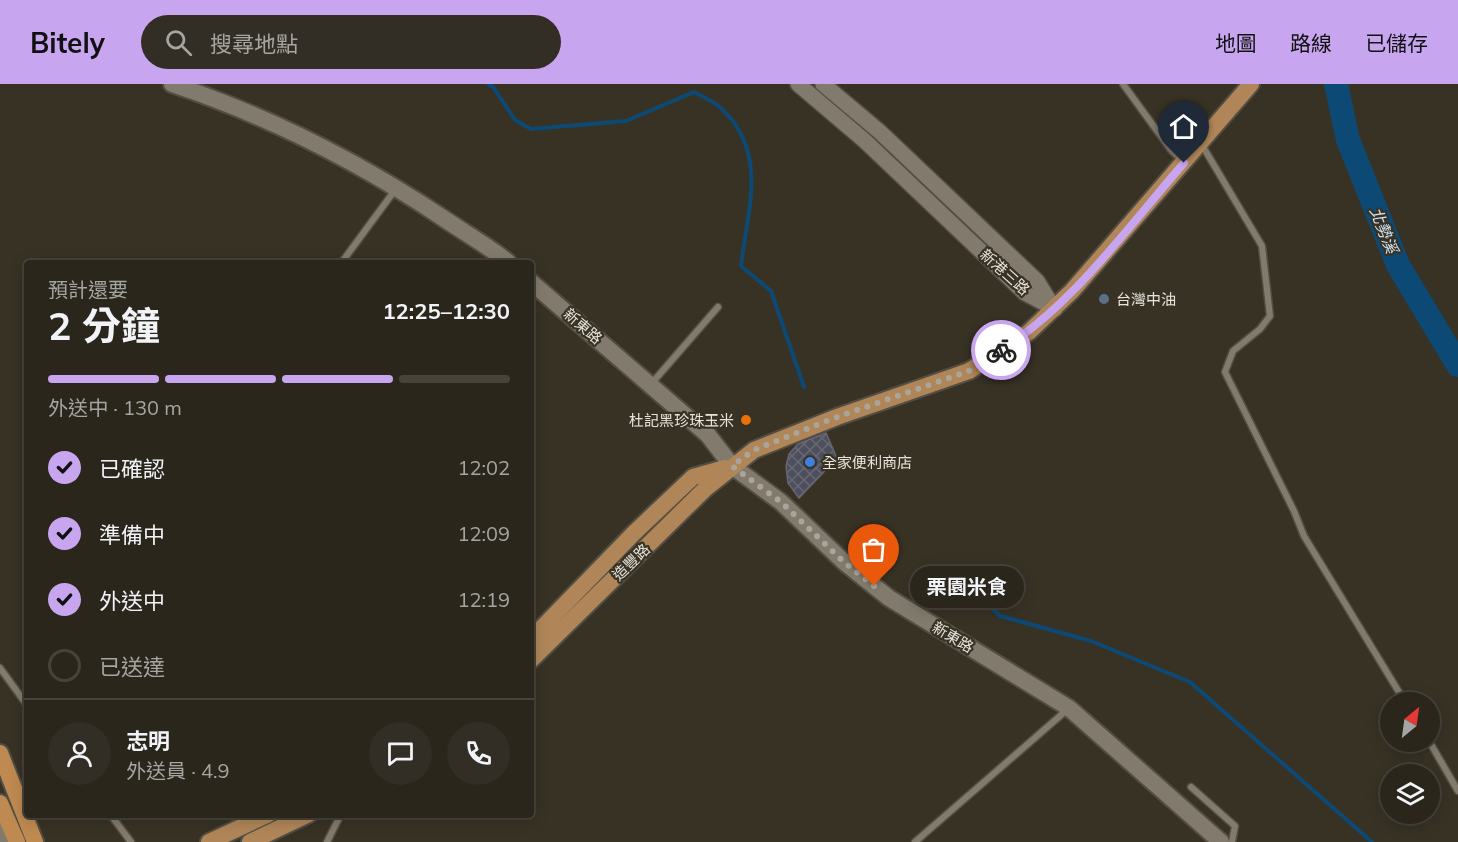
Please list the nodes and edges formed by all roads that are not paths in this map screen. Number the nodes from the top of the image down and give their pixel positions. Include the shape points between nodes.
1 (172, 84) edge
2 (798, 84) edge
3 (823, 84) edge
4 (1123, 84) edge
5 (1251, 84) edge
6 (1200, 141) junction
7 (1184, 163) junction
8 (397, 188) junction
9 (343, 260) edge
10 (505, 260) edge
11 (534, 284) edge
12 (718, 307) dead end
13 (1055, 309) junction
14 (649, 386) junction
15 (732, 466) junction
16 (534, 636) edge
17 (534, 657) edge
18 (0, 668) edge
19 (1400, 692) edge
20 (24, 698) edge
21 (1069, 708) junction
22 (1435, 752) edge
23 (0, 753) edge
24 (1191, 787) dead end
25 (1458, 791) edge
26 (0, 803) edge
27 (24, 814) edge
28 (26, 818) edge
29 (113, 818) edge
30 (260, 818) edge
31 (301, 818) edge
32 (339, 818) edge
33 (0, 830) edge
34 (5, 842) edge
35 (17, 842) edge
36 (35, 842) edge
37 (131, 842) edge
38 (209, 842) edge
39 (250, 842) edge
40 (327, 842) edge
41 (915, 842) edge
42 (1221, 842) edge
43 (1232, 842) edge

1 - 8 main road via 308,139
2 - 13 street, 新港三路 via 865,141 1025,293
3 - 13 street, 新港三路 via 880,132 1037,281
4 - 7 lane
5 - 6 main road, 造豐路
6 - 7 main road, 造豐路
6 - 19 lane via 1262,246 1270,316 1233,351 1225,372 1304,536
7 - 13 main road, 造豐路
8 - 9 lane
8 - 10 main road
11 - 14 main road, 新東路
12 - 14 lane
13 - 15 main road, 造豐路 via 1029,332 969,371 754,450
14 - 15 main road, 新東路 via 708,435
15 - 16 main road, 造豐路 via 693,477
15 - 17 main road, 造豐路
15 - 21 main road, 新東路 via 781,502 844,562 889,597
18 - 20 lane
21 - 41 lane
21 - 42 main road, 新東路
22 - 25 lane
23 - 27 highway
24 - 43 lane via 1235,826
26 - 35 highway
28 - 36 highway
29 - 37 lane
30 - 38 main road
31 - 39 main road
32 - 40 lane
33 - 34 street

